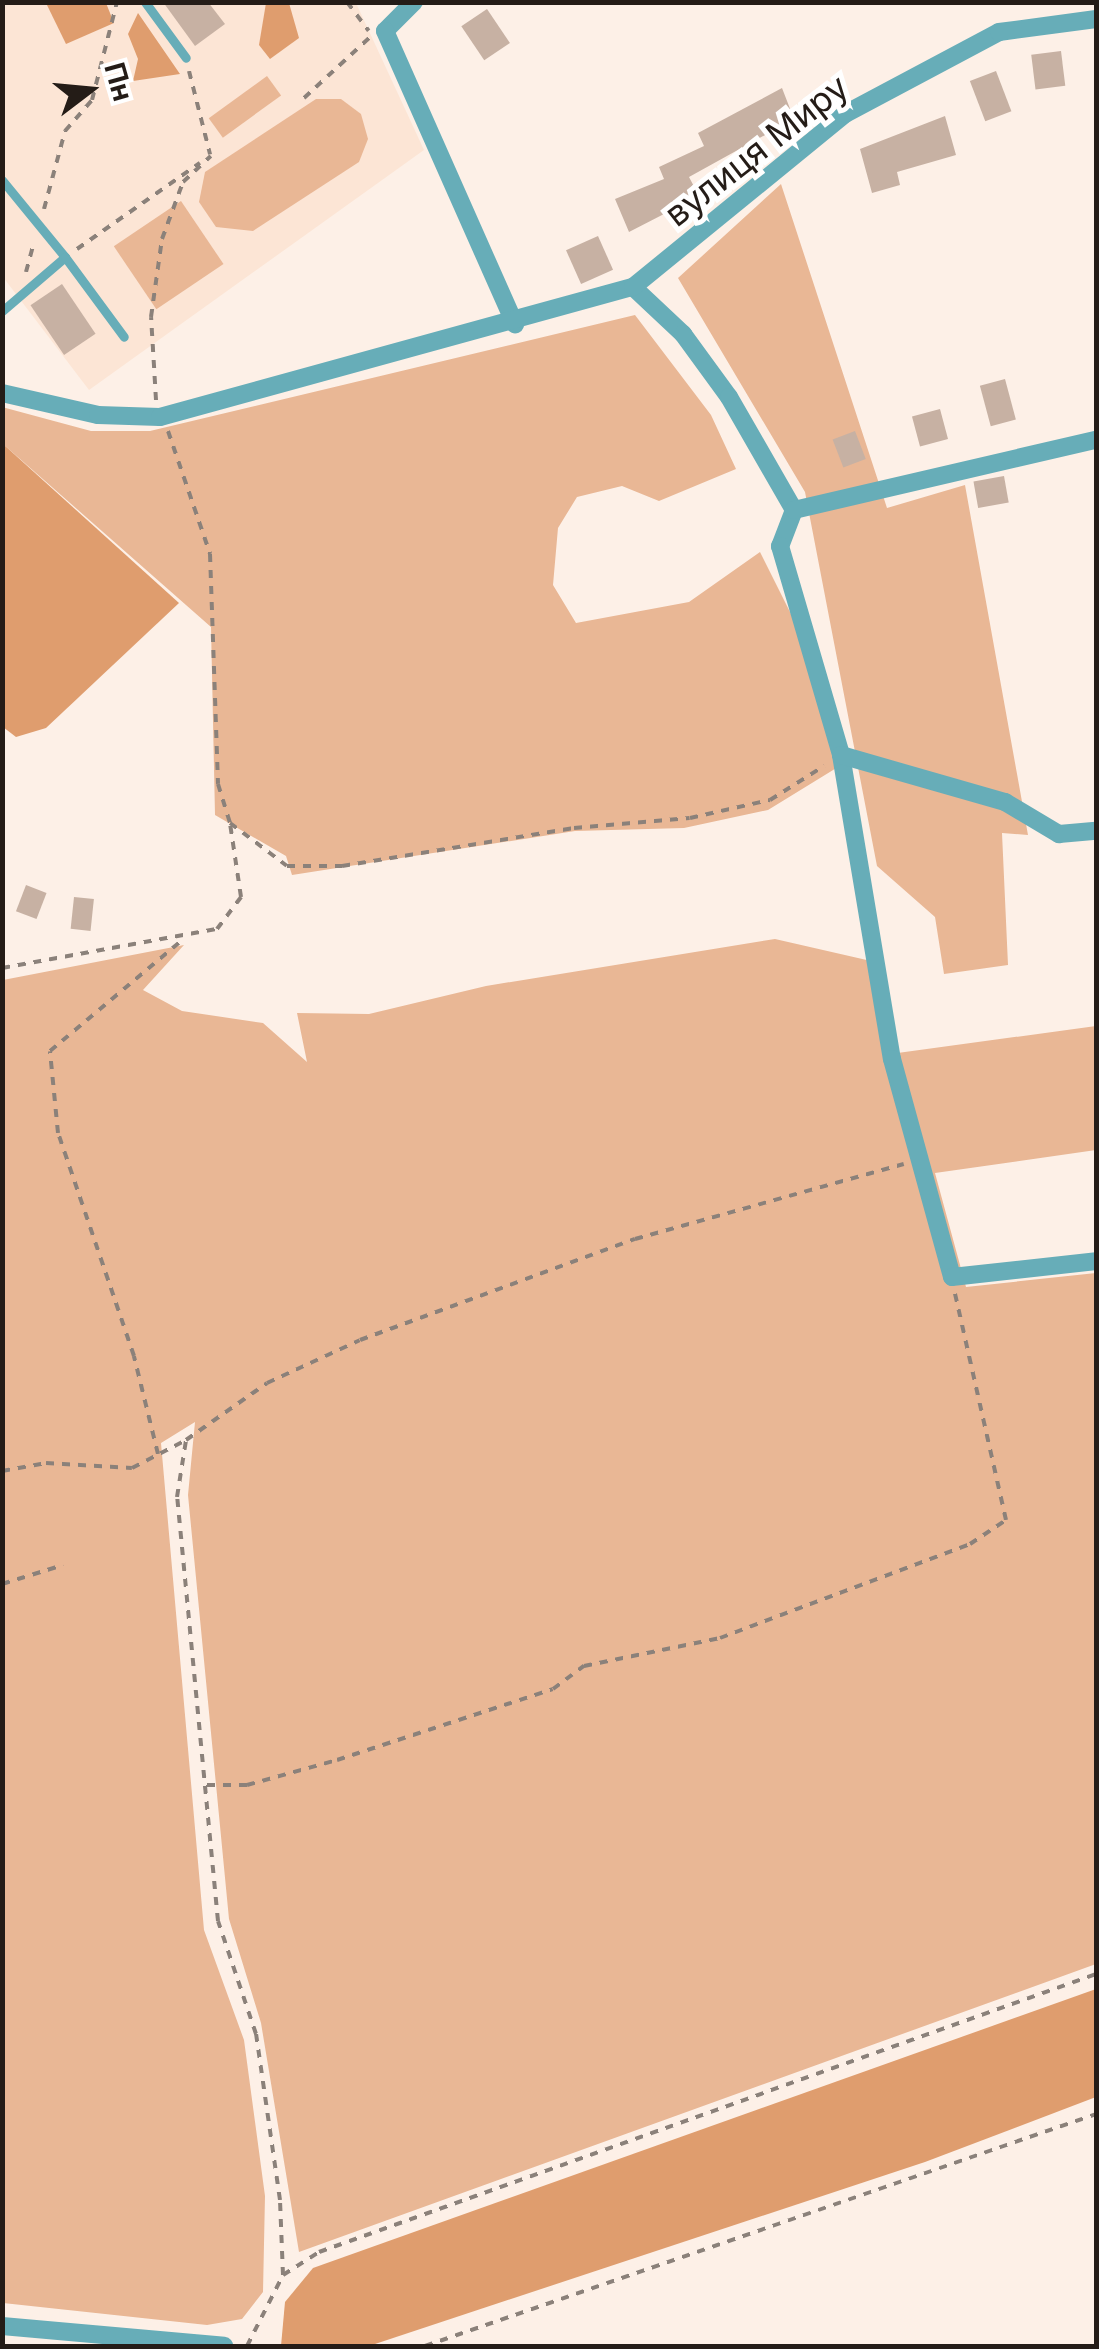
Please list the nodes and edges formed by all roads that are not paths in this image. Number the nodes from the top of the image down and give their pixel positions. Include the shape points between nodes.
1 (144, 2) edge
2 (414, 2) edge
3 (1096, 19) edge
4 (186, 58) road end
5 (2, 180) edge
6 (64, 258) junction
7 (633, 288) junction
8 (2, 311) edge
9 (515, 325) junction
10 (124, 337) dead end
11 (2, 393) edge
12 (1096, 440) edge
13 (794, 510) junction
14 (841, 755) junction
15 (1096, 831) edge
16 (1096, 1261) edge
17 (2, 2326) edge
18 (224, 2346) edge

1 - 4 lane
2 - 9 street via 379,33
3 - 7 street, вулиця Миру via 999,32 845,114
5 - 6 lane
6 - 8 lane
6 - 10 lane
7 - 9 street, вулиця Миру
7 - 13 street via 683,334 729,397
9 - 11 street, вулиця Миру via 160,418 98,415
12 - 13 street
13 - 14 street via 780,546
14 - 15 street via 1005,802 1059,834
14 - 16 street via 892,1059 952,1277
17 - 18 street

